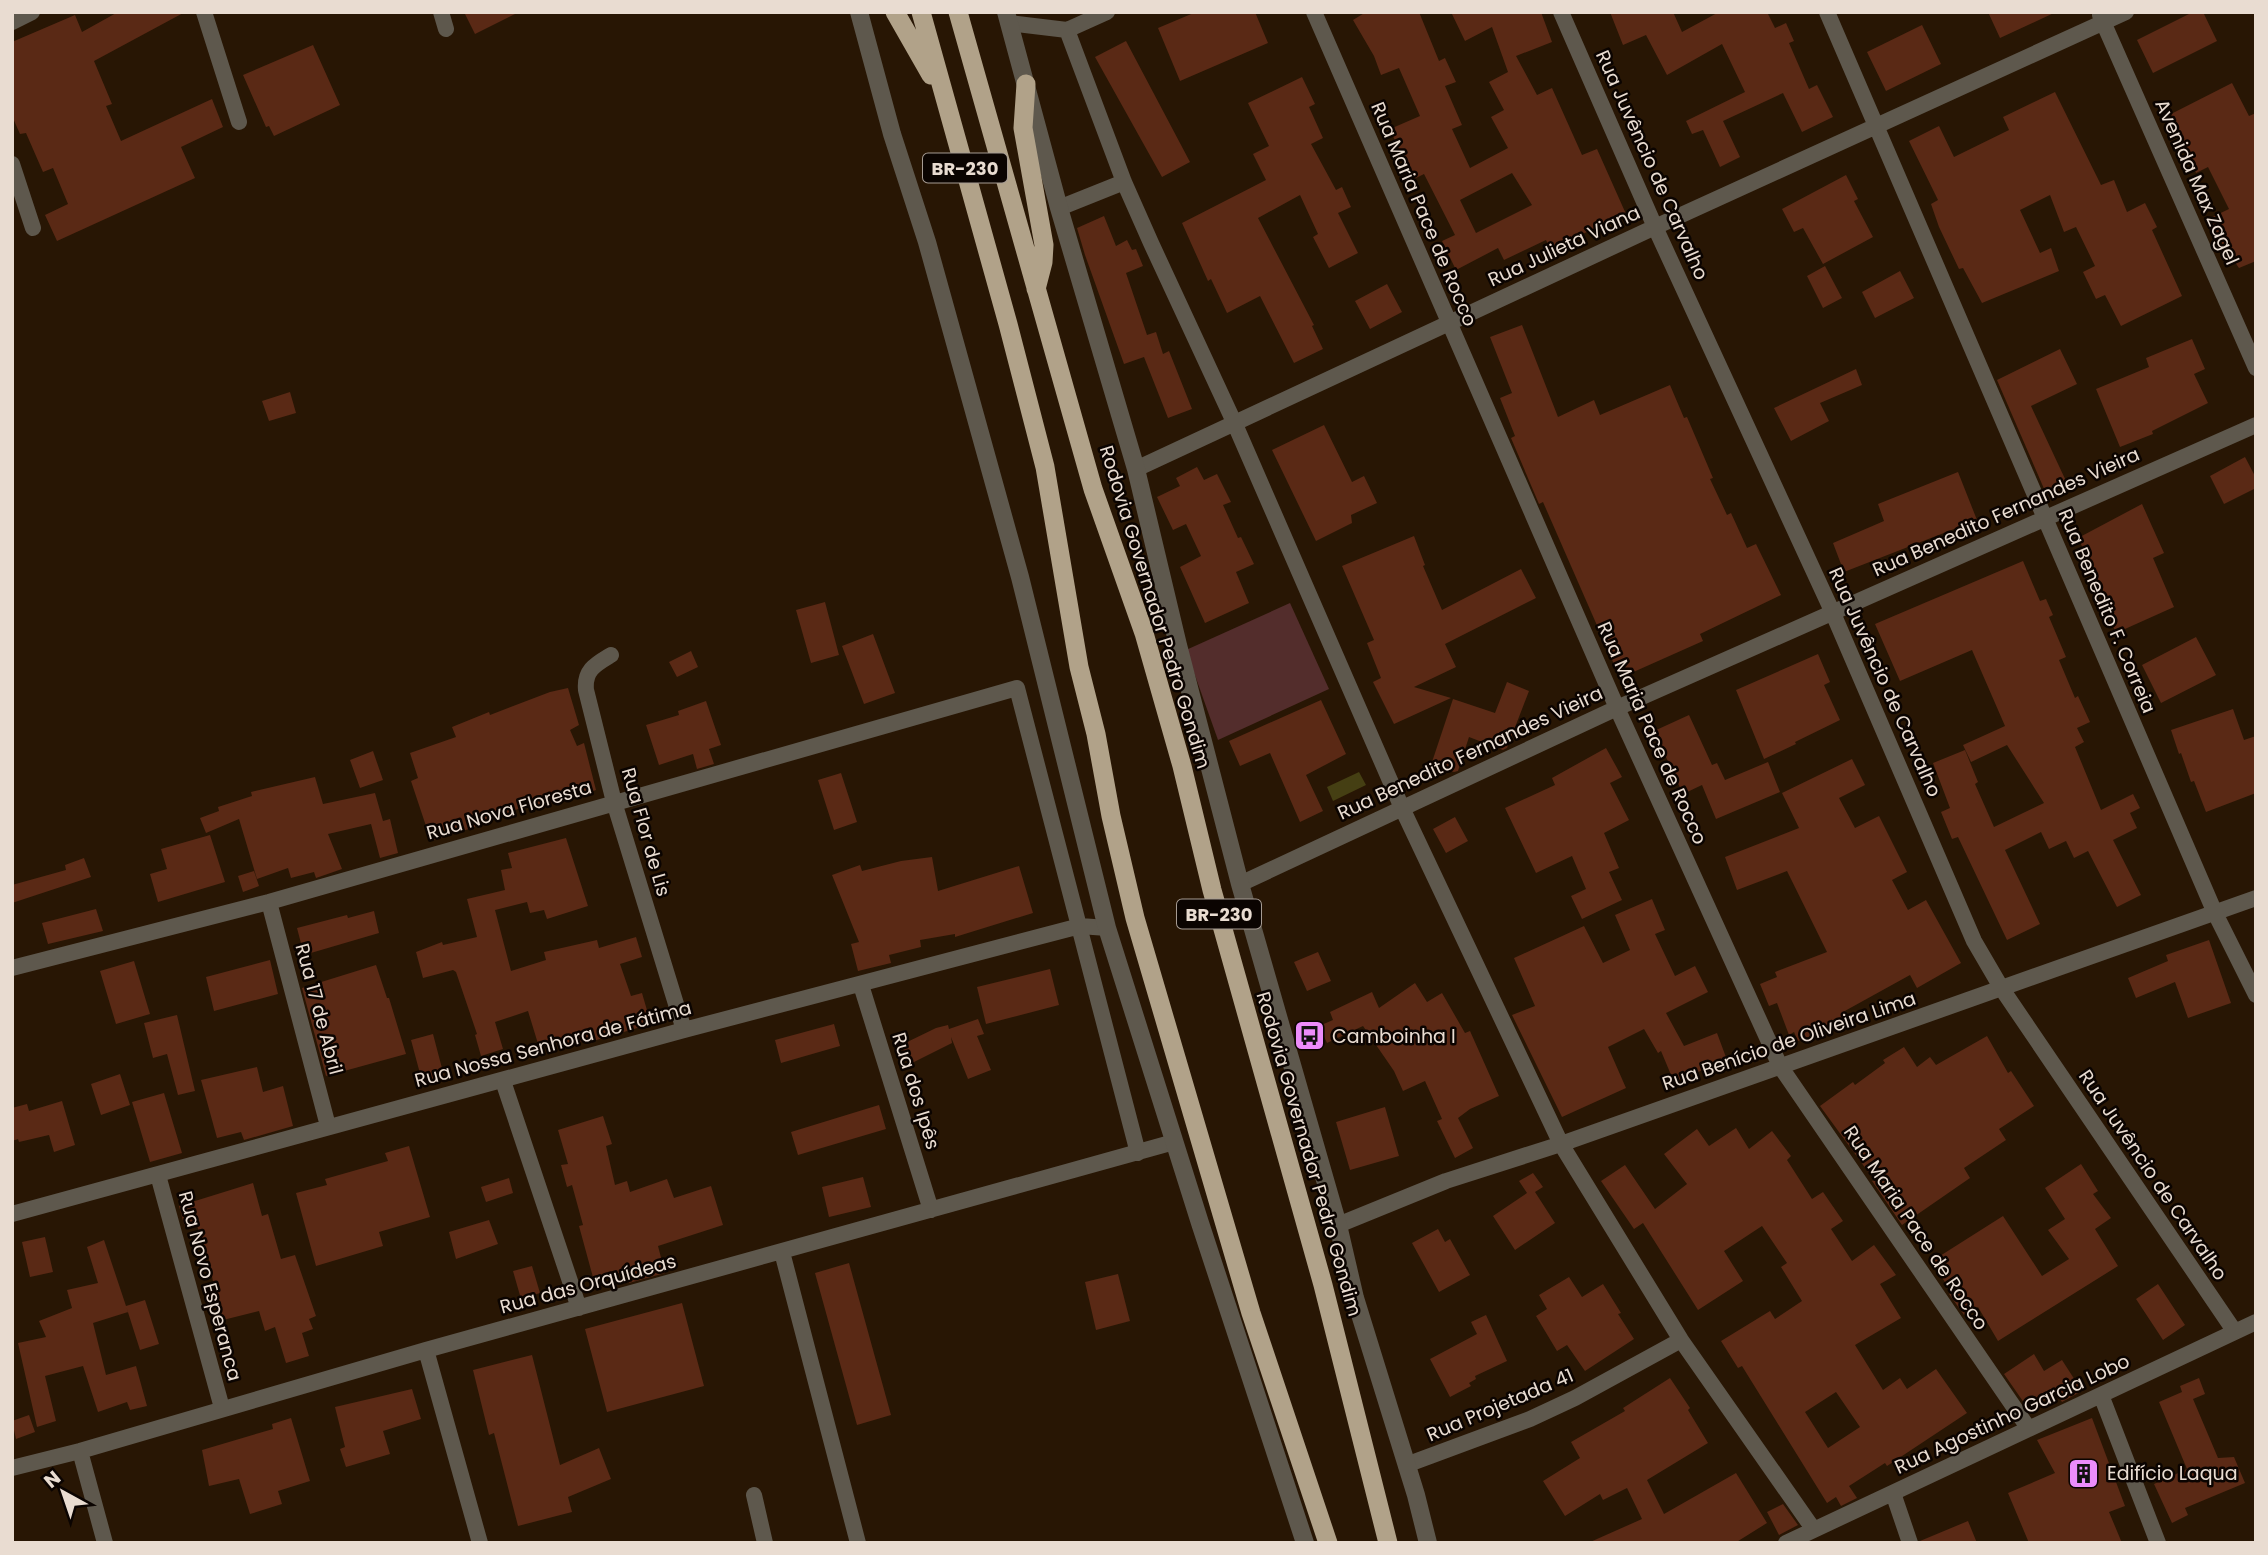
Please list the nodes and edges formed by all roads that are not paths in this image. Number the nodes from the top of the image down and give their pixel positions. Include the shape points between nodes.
1 (32, 12) edge
2 (204, 12) edge
3 (441, 12) edge
4 (859, 12) edge
5 (895, 12) edge
6 (921, 12) edge
7 (958, 12) edge
8 (1107, 12) edge
9 (1314, 12) edge
10 (1561, 12) edge
11 (1827, 12) edge
12 (2126, 12) edge
13 (1007, 17) edge
14 (2101, 17) edge
15 (12, 22) edge
16 (446, 29) dead end
17 (1067, 30) junction
18 (1026, 84) junction
19 (946, 100) junction
20 (239, 122) dead end
21 (1875, 126) junction
22 (12, 164) edge
23 (1124, 182) junction
24 (1059, 208) junction
25 (1655, 226) junction
26 (33, 228) dead end
27 (1035, 290) junction
28 (1448, 323) junction
29 (2256, 368) edge
30 (1234, 422) junction
31 (2256, 425) edge
32 (1136, 469) junction
33 (2043, 518) junction
34 (1832, 611) junction
35 (611, 655) dead end
36 (1617, 708) junction
37 (614, 802) junction
38 (1402, 808) junction
39 (1240, 884) junction
40 (2256, 898) edge
41 (269, 902) junction
42 (2215, 913) junction
43 (1080, 926) junction
44 (1107, 928) junction
45 (12, 968) edge
46 (861, 985) junction
47 (2002, 989) junction
48 (2256, 995) edge
49 (684, 1030) junction
50 (1780, 1066) junction
51 (503, 1081) junction
52 (328, 1126) junction
53 (1174, 1142) junction
54 (1561, 1144) junction
55 (1138, 1153) junction
56 (158, 1175) junction
57 (930, 1210) junction
58 (12, 1214) edge
59 (1338, 1225) junction
60 (782, 1252) junction
61 (579, 1308) junction
62 (2256, 1322) edge
63 (2235, 1332) junction
64 (1681, 1340) junction
65 (426, 1350) junction
66 (2101, 1395) junction
67 (222, 1408) junction
68 (2029, 1429) junction
69 (80, 1451) junction
70 (1406, 1465) junction
71 (12, 1468) edge
72 (1893, 1493) junction
73 (754, 1494) dead end
74 (1814, 1530) junction
75 (105, 1543) edge
76 (480, 1543) edge
77 (765, 1543) edge
78 (858, 1543) edge
79 (1305, 1543) edge
80 (1328, 1543) edge
81 (1388, 1543) edge
82 (1428, 1543) edge
83 (1786, 1543) edge
84 (1910, 1543) edge
85 (2158, 1543) edge

1 - 15 street
2 - 20 street
3 - 16 street
4 - 44 street via 1020,577
5 - 19 highway
6 - 19 highway, BR-230
7 - 27 highway, Rodovia Governador Pedro Gondim / BR-230
8 - 17 street
9 - 28 street, Rua Maria Pace de Rocco
10 - 25 street, Rua Juvêncio de Carvalho
11 - 21 street, Rua Benedito F. Correia
12 - 14 street, Rua Julieta Viana
13 - 17 street
13 - 18 street
14 - 21 street, Rua Julieta Viana
14 - 29 street, Avenida Max Zagel
17 - 23 street
18 - 24 street
18 - 27 highway via 1023,128 1044,245
19 - 80 highway, BR-230 via 1045,467 1079,667 1135,918 1251,1313
21 - 25 street, Rua Julieta Viana
21 - 33 street, Rua Benedito F. Correia
22 - 26 street
23 - 24 street
23 - 30 street
24 - 32 street
25 - 28 street, Rua Julieta Viana
25 - 34 street, Rua Juvêncio de Carvalho
27 - 81 highway, Rodovia Governador Pedro Gondim / BR-230 via 1182,766
28 - 30 street, Rua Julieta Viana
28 - 36 street, Rua Maria Pace de Rocco
30 - 32 street, Rua Julieta Viana
30 - 38 street
31 - 33 street, Rua Benedito Fernandes Vieira
32 - 39 street
33 - 34 street, Rua Benedito Fernandes Vieira
33 - 42 street, Rua Benedito F. Correia
34 - 36 street, Rua Benedito Fernandes Vieira
34 - 47 street, Rua Juvêncio de Carvalho via 1974,941
35 - 37 street, Rua Flor de Lis via 594,664 585,681
36 - 38 street, Rua Benedito Fernandes Vieira
36 - 50 street, Rua Maria Pace de Rocco
37 - 41 street, Rua Nova Floresta
37 - 43 street, Rua Nova Floresta via 1017,688
37 - 49 street, Rua Flor de Lis
38 - 39 street, Rua Benedito Fernandes Vieira
38 - 54 street
39 - 59 street
40 - 42 street, Rua Benício de Oliveira Lima
41 - 45 street, Rua Nova Floresta
41 - 52 street, Rua 17 de Abril
42 - 47 street, Rua Benício de Oliveira Lima
42 - 48 street, Rua Benedito F. Correia
43 - 44 street, Rua Nossa Senhora de Fátima
43 - 46 street, Rua Nossa Senhora de Fátima
43 - 55 street
44 - 53 street
46 - 49 street, Rua Nossa Senhora de Fátima
46 - 57 street, Rua dos Ipês
47 - 50 street, Rua Benício de Oliveira Lima
47 - 63 street, Rua Juvêncio de Carvalho
49 - 51 street, Rua Nossa Senhora de Fátima
50 - 54 street, Rua Benício de Oliveira Lima
50 - 68 street, Rua Maria Pace de Rocco
51 - 52 street, Rua Nossa Senhora de Fátima
51 - 61 street
52 - 56 street, Rua Nossa Senhora de Fátima
53 - 55 street, Rua das Orquídeas
53 - 79 street
54 - 59 street, Rua Benício de Oliveira Lima via 1446,1181
54 - 64 street
55 - 57 street, Rua das Orquídeas
56 - 58 street, Rua Nossa Senhora de Fátima
56 - 67 street, Rua Novo Esperanca
57 - 60 street, Rua das Orquídeas
59 - 70 street via 1355,1298
60 - 61 street, Rua das Orquídeas
60 - 78 street
61 - 65 street, Rua das Orquídeas
62 - 63 street, Rua Agostinho Garcia Lobo
63 - 66 street, Rua Agostinho Garcia Lobo
64 - 70 street, Rua Projetada 41 via 1530,1419
64 - 74 street
65 - 67 street, Rua das Orquídeas
65 - 76 street
66 - 68 street, Rua Agostinho Garcia Lobo
66 - 85 street
67 - 69 street, Rua das Orquídeas
68 - 72 street, Rua Agostinho Garcia Lobo
69 - 71 street, Rua das Orquídeas
69 - 75 street
70 - 82 street
72 - 74 street, Rua Agostinho Garcia Lobo
72 - 84 street
73 - 77 street
74 - 83 street, Rua Agostinho Garcia Lobo

